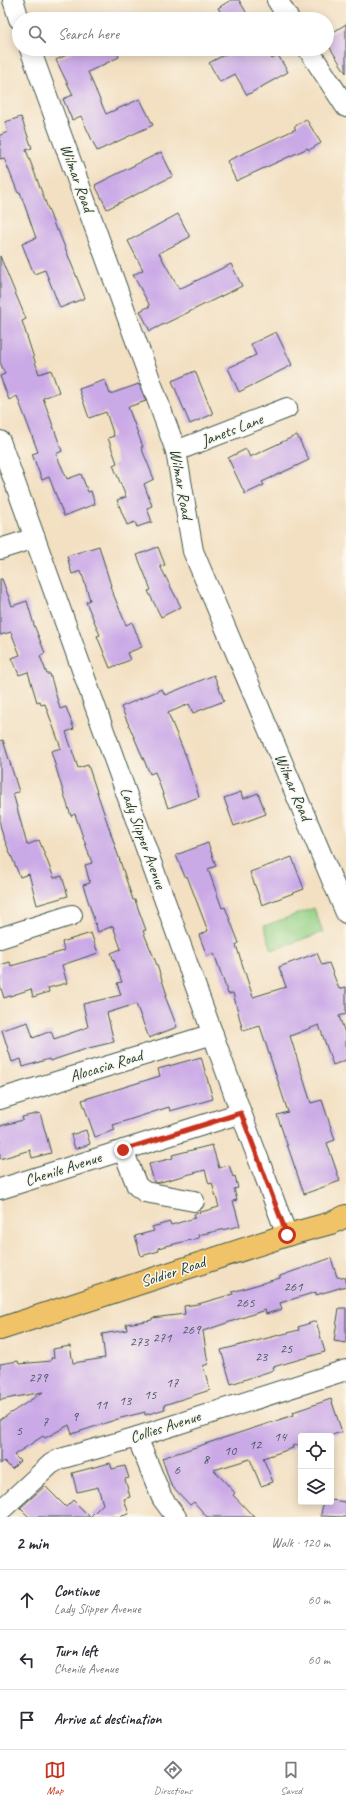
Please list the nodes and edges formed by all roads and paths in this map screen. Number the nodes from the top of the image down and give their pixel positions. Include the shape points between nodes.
1 (13, 0) edge
2 (277, 0) edge
3 (17, 12) edge
4 (285, 12) edge
5 (33, 56) edge
6 (313, 56) edge
7 (346, 107) edge
8 (287, 408) dead end
9 (0, 441) edge
10 (176, 451) junction
11 (35, 538) junction
12 (0, 549) edge
13 (346, 913) edge
14 (72, 915) dead end
15 (1, 935) edge
16 (213, 1034) junction
17 (0, 1099) edge
18 (241, 1113) junction
19 (123, 1150) junction
20 (0, 1189) edge
21 (194, 1201) dead end
22 (346, 1216) edge
23 (287, 1235) junction
24 (0, 1329) edge
25 (346, 1370) edge
26 (137, 1437) junction
27 (0, 1511) edge
28 (176, 1517) edge

1 - 3 street
2 - 4 street
5 - 10 street, Wilmar Road
6 - 7 street
8 - 10 street, Janets Lane
9 - 11 street, Lady Slipper Avenue
10 - 13 street, Wilmar Road via 193,551
11 - 12 street
11 - 16 street, Lady Slipper Avenue
14 - 15 street
16 - 17 street, Alocasia Road
16 - 18 street, Lady Slipper Avenue
18 - 19 street, Chenile Avenue
18 - 23 street, Lady Slipper Avenue
19 - 20 street, Chenile Avenue
19 - 21 street via 137,1186 145,1192
22 - 23 main road, Soldier Road
23 - 24 main road, Soldier Road
25 - 26 street, Collies Avenue
26 - 27 street, Collies Avenue via 56,1461
26 - 28 street via 162,1498

